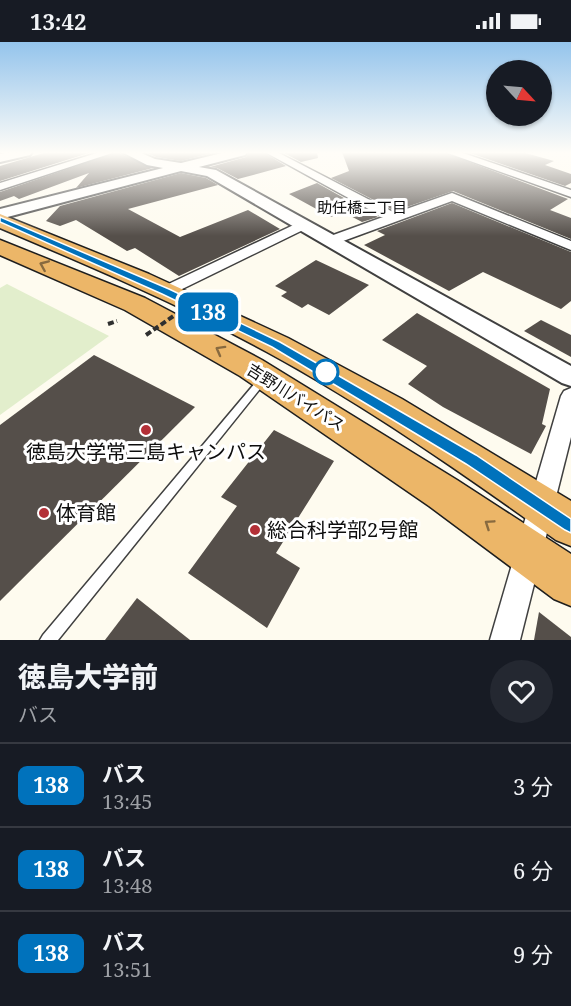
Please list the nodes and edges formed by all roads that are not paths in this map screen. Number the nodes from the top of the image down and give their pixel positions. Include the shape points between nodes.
1 (22, 180) edge
2 (132, 180) edge
3 (223, 180) edge
4 (322, 180) edge
5 (533, 180) edge
6 (0, 187) edge
7 (571, 194) edge
8 (0, 214) edge
9 (392, 217) junction
10 (0, 220) edge
11 (302, 225) junction
12 (330, 241) junction
13 (0, 246) edge
14 (571, 246) edge
15 (166, 291) junction
16 (265, 377) junction
17 (571, 377) edge
18 (571, 396) edge
19 (540, 504) junction
20 (571, 525) edge
21 (528, 550) junction
22 (571, 582) edge
23 (48, 640) edge
24 (505, 640) edge

1 - 6 street
2 - 8 street
3 - 11 street
4 - 9 street
5 - 7 street
9 - 12 street
9 - 14 street via 452,197
10 - 15 highway, 吉野川バイパス
11 - 12 street
11 - 15 street
12 - 17 street
16 -> 13 highway, 吉野川バイパス via 135,304
15 - 19 highway, 吉野川バイパス via 313,365
21 -> 16 highway, 吉野川バイパス
16 - 23 lane
18 - 19 street
19 - 20 highway, 吉野川バイパス
19 - 21 street
21 - 22 highway, 吉野川バイパス
21 - 24 street

